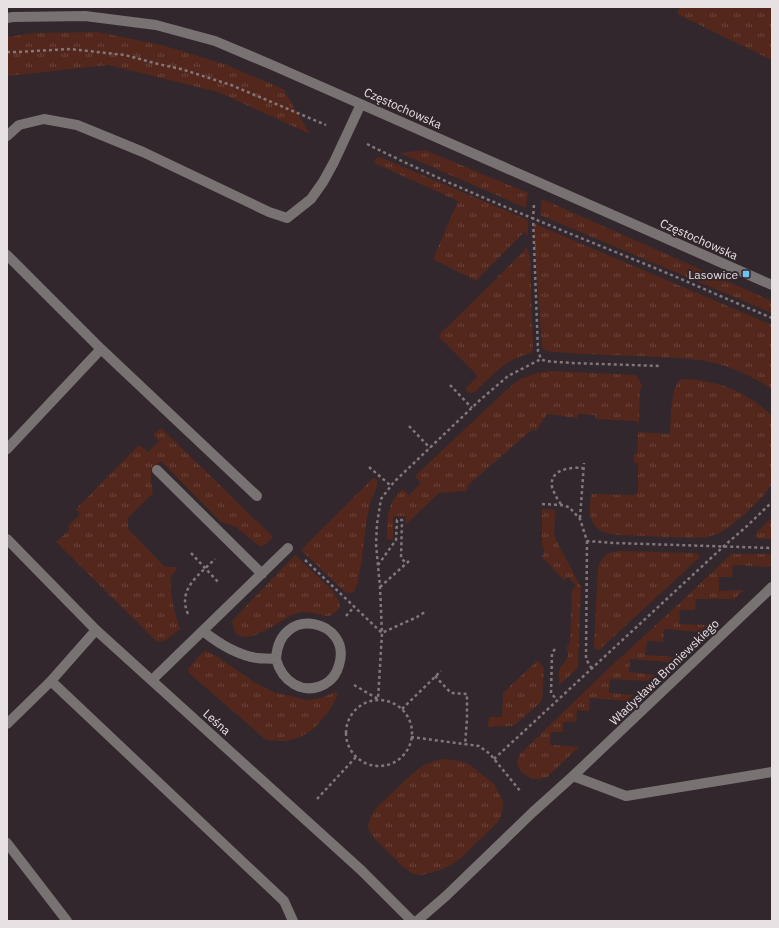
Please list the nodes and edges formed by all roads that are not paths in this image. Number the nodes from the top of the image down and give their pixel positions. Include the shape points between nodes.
1 (7, 18) edge
2 (361, 104) junction
3 (7, 136) edge
4 (7, 255) edge
5 (772, 285) edge
6 (101, 349) junction
7 (7, 449) edge
8 (157, 470) dead end
9 (257, 496) dead end
10 (7, 539) edge
11 (288, 548) dead end
12 (262, 574) junction
13 (772, 587) edge
14 (96, 630) junction
15 (203, 631) junction
16 (276, 658) junction
17 (152, 680) junction
18 (51, 681) junction
19 (7, 724) edge
20 (772, 772) edge
21 (573, 776) junction
22 (7, 843) edge
23 (67, 921) edge
24 (292, 921) edge
25 (412, 921) edge
26 (417, 921) edge

1 - 2 street, Częstochowska via 85,16 156,25 215,41
2 - 3 street via 323,182 311,199 287,218 269,212 143,152 77,125 44,119 19,125
2 - 5 street, Częstochowska
4 - 6 street
6 - 7 street
6 - 9 street
8 - 12 street
10 - 14 street, Leśna
11 - 12 street
12 - 15 street
13 - 21 street, Władysława Broniewskiego
14 - 17 street, Leśna
14 - 18 street
15 - 16 street via 238,652 257,658
15 - 17 street
16 - 16 street via 281,672 289,681 295,686 310,688 327,683 336,674 341,655 339,644 331,632 317,624 305,623 285,634 280,641
17 - 25 street, Leśna via 361,870
18 - 19 street
18 - 24 street via 284,901
20 - 21 street via 626,796
21 - 26 street, Władysława Broniewskiego
22 - 23 street

